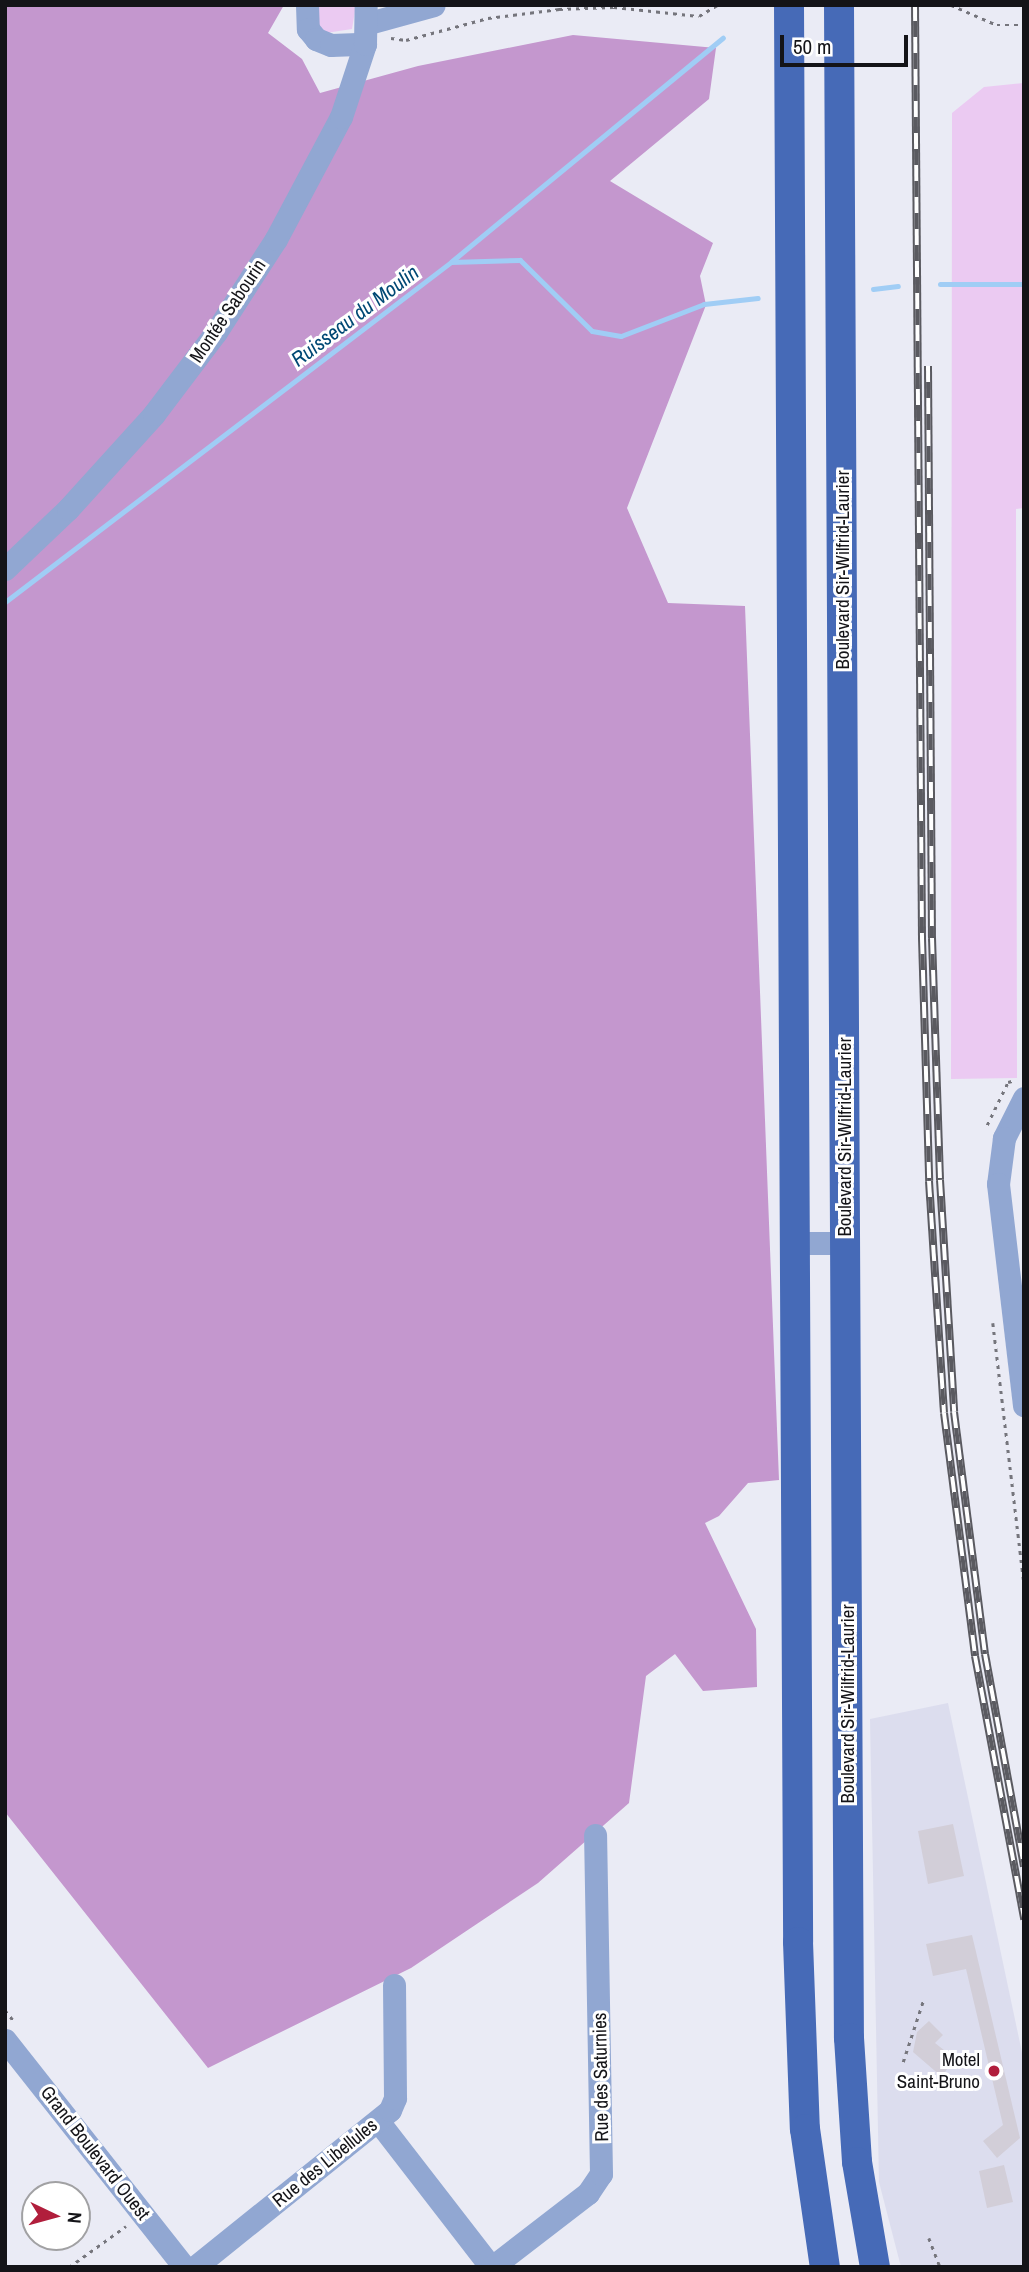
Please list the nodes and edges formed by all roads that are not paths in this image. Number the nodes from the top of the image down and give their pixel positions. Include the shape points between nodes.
1 (307, 5) edge
2 (434, 5) edge
3 (789, 5) edge
4 (839, 5) edge
5 (367, 24) edge
6 (5, 569) edge
7 (1024, 1098) edge
8 (794, 1243) junction
9 (846, 1243) junction
10 (1019, 1323) edge
11 (1024, 1405) edge
12 (595, 1835) dead end
13 (394, 1985) dead end
14 (5, 2040) edge
15 (378, 2121) junction
16 (184, 2267) edge
17 (195, 2267) edge
18 (492, 2267) edge
19 (825, 2267) edge
20 (875, 2267) edge

1 - 5 street via 308,29 316,39 331,45
2 - 5 street
3 - 8 main road
4 - 9 main road, Boulevard Sir-Wilfrid-Laurier
5 - 6 street, Montée Sabourin via 324,156 216,332 105,470
7 - 10 street via 1008,1126 998,1172
8 - 9 street
8 - 19 main road via 800,2054 807,2157
9 - 20 main road, Boulevard Sir-Wilfrid-Laurier via 849,2038 855,2138
10 - 11 street
12 - 18 street, Rue des Saturnies via 601,2174 588,2193
13 - 15 street, Rue des Libellules via 395,2098
14 - 16 street, Grand Boulevard Ouest
15 - 17 street, Rue des Libellules
15 - 18 street

